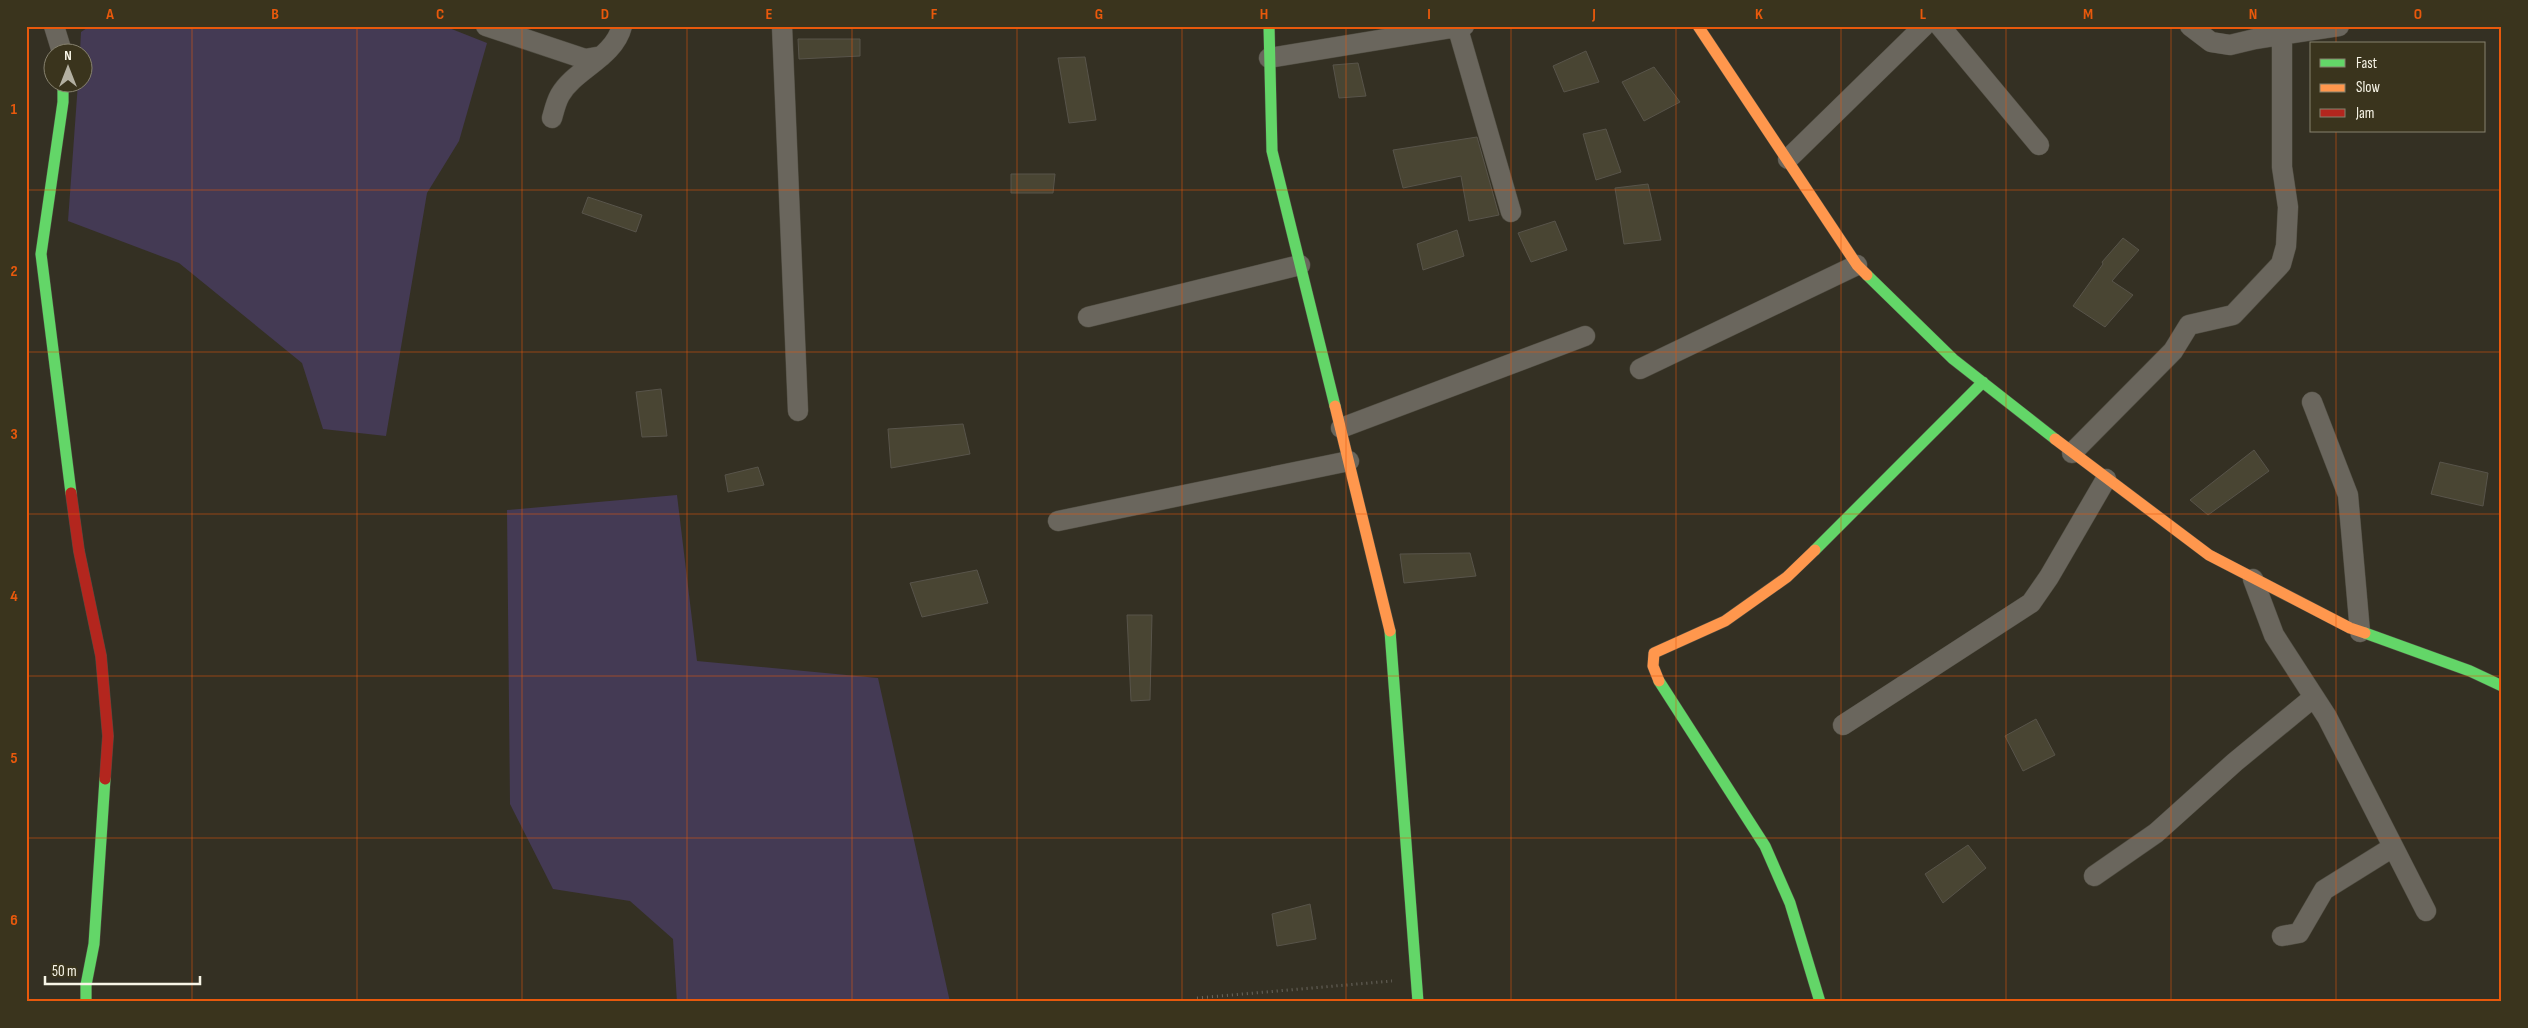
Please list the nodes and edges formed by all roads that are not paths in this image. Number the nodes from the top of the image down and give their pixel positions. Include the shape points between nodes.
1 (486, 26) edge
2 (622, 26) edge
3 (782, 26) edge
4 (1269, 26) edge
5 (1698, 26) edge
6 (1924, 26) edge
7 (1940, 26) edge
8 (2190, 26) edge
9 (2338, 26) edge
10 (55, 27) edge
11 (1461, 28) edge
12 (2282, 35) junction
13 (59, 42) edge
14 (602, 56) junction
15 (1268, 58) junction
16 (62, 92) edge
17 (552, 118) dead end
18 (2039, 145) dead end
19 (1788, 159) junction
20 (1511, 212) dead end
21 (1300, 265) junction
22 (1857, 265) junction
23 (1088, 317) dead end
24 (1586, 336) dead end
25 (1640, 369) dead end
26 (1983, 382) junction
27 (2312, 402) dead end
28 (798, 411) dead end
29 (1341, 428) junction
30 (2072, 453) junction
31 (1349, 461) junction
32 (2106, 479) junction
33 (1058, 521) dead end
34 (2253, 579) junction
35 (2360, 632) junction
36 (2502, 686) edge
37 (2314, 697) junction
38 (1843, 725) dead end
39 (2393, 847) junction
40 (2094, 876) dead end
41 (2426, 911) dead end
42 (2282, 936) dead end
43 (86, 1002) edge
44 (1418, 1002) edge
45 (1820, 1002) edge

1 - 14 street via 585,59
2 - 14 street
3 - 28 street
4 - 15 street
5 - 19 street
6 - 19 street
7 - 18 street
8 - 12 street via 2211,42 2230,45
9 - 12 street
10 - 13 street
11 - 15 street
11 - 20 street
12 - 30 street via 2282,167 2288,207 2286,246 2281,264 2233,314 2188,324 2173,351
14 - 17 street via 560,95
15 - 21 street via 1272,151
16 - 43 street via 41,254 60,421 79,551 101,656 108,736 94,944
19 - 22 street
21 - 23 street
21 - 29 street
22 - 25 street
22 - 26 street via 1953,359
24 - 29 street
26 - 30 street
26 - 45 street via 1787,577 1724,621 1654,653 1659,681 1776,868
27 - 35 street via 2348,495
29 - 31 street
30 - 32 street
31 - 33 street
31 - 44 street via 1392,636
32 - 34 street via 2209,556
32 - 38 street via 2031,603
34 - 35 street
34 - 37 street via 2274,635
35 - 36 street via 2470,671
37 - 39 street via 2327,716
37 - 40 street via 2156,833
39 - 41 street
39 - 42 street via 2324,890 2299,933

